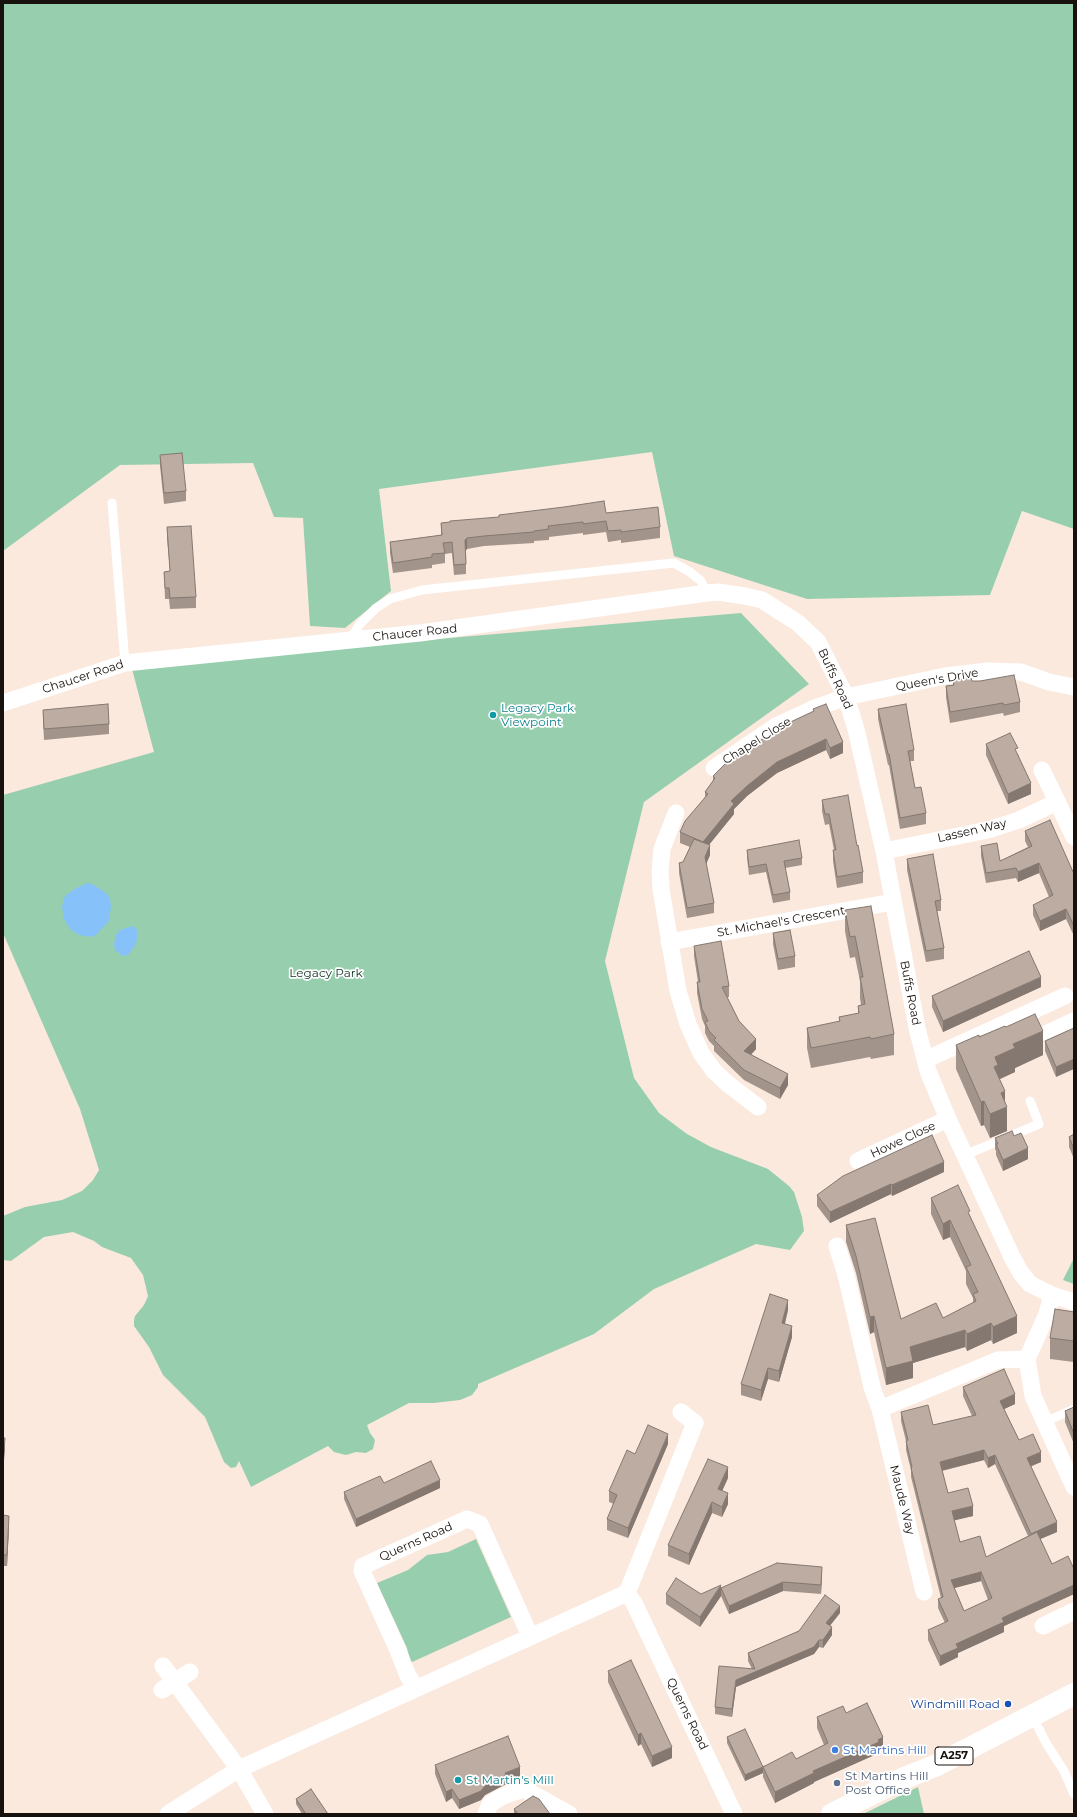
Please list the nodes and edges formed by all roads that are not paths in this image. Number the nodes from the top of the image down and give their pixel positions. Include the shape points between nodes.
1 (112, 503) dead end
2 (707, 593) junction
3 (350, 640) junction
4 (818, 642) joint
5 (125, 663) junction
6 (1074, 687) edge
7 (846, 697) junction
8 (3, 703) edge
9 (714, 768) dead end
10 (1042, 770) dead end
11 (1057, 802) junction
12 (676, 813) dead end
13 (1074, 837) edge
14 (884, 851) junction
15 (893, 902) junction
16 (669, 942) junction
17 (1065, 996) dead end
18 (1074, 1021) edge
19 (1048, 1033) dead end
20 (925, 1060) junction
21 (1030, 1100) dead end
22 (758, 1107) dead end
23 (948, 1119) junction
24 (965, 1155) junction
25 (858, 1161) dead end
26 (837, 1246) dead end
27 (1052, 1295) junction
28 (1074, 1302) edge
29 (1027, 1359) junction
30 (880, 1409) junction
31 (1074, 1410) edge
32 (681, 1412) dead end
33 (1045, 1422) junction
34 (1074, 1486) edge
35 (924, 1592) dead end
36 (627, 1593) junction
37 (1074, 1611) edge
38 (1043, 1626) dead end
39 (530, 1636) junction
40 (163, 1666) dead end
41 (190, 1672) dead end
42 (168, 1686) junction
43 (416, 1688) junction
44 (1074, 1694) edge
45 (1032, 1715) junction
46 (239, 1769) junction
47 (1074, 1794) edge
48 (168, 1814) edge
49 (265, 1814) edge
50 (486, 1814) edge
51 (568, 1814) edge
52 (734, 1814) edge
53 (832, 1814) edge

1 - 5 lane
2 - 3 street, Chaucer Road via 420,633
2 - 3 lane via 701,581 674,563 422,590 390,599 376,608 360,624
2 - 4 street, Chaucer Road via 762,600 798,623
3 - 5 street, Chaucer Road
4 - 7 street, Buffs Road
5 - 8 street, Chaucer Road
6 - 7 street, Queen's Drive via 1021,672 988,671 945,676
7 - 9 street, Chapel Close via 776,726
7 - 14 street, Buffs Road via 856,729
10 - 11 street
11 - 13 street
11 - 14 street, Lassen Way via 1019,820 988,830
12 - 16 street via 662,849 660,871
14 - 15 street, Buffs Road
15 - 16 street, St. Michael's Crescent
15 - 20 street, Buffs Road
16 - 22 street via 678,991 688,1024 701,1053 714,1071
17 - 20 street
18 - 19 street
20 - 23 street, Buffs Road
21 - 24 lane via 1039,1124
23 - 24 street, Buffs Road
23 - 25 street, Howe Close
24 - 27 street, Buffs Road via 1021,1273 1030,1284
26 - 30 street, Maude Way via 872,1387
27 - 28 street, Buffs Road
27 - 29 street via 1047,1314
29 - 30 street via 998,1360
29 - 33 street via 1033,1396
30 - 35 street, Maude Way
31 - 33 lane
32 - 36 street via 695,1423
33 - 34 street
36 - 39 street
36 - 52 street, Querns Road
37 - 38 street
39 - 43 street
39 - 43 street, Querns Road via 480,1524 467,1519 363,1566 362,1571 408,1676
40 - 42 street
41 - 42 street
42 - 46 street
43 - 46 street
44 - 45 main road, A257
45 - 47 lane
45 - 53 main road, A257 via 937,1765 902,1779
46 - 48 street
46 - 49 street
50 - 51 street via 490,1804 503,1796 524,1789

